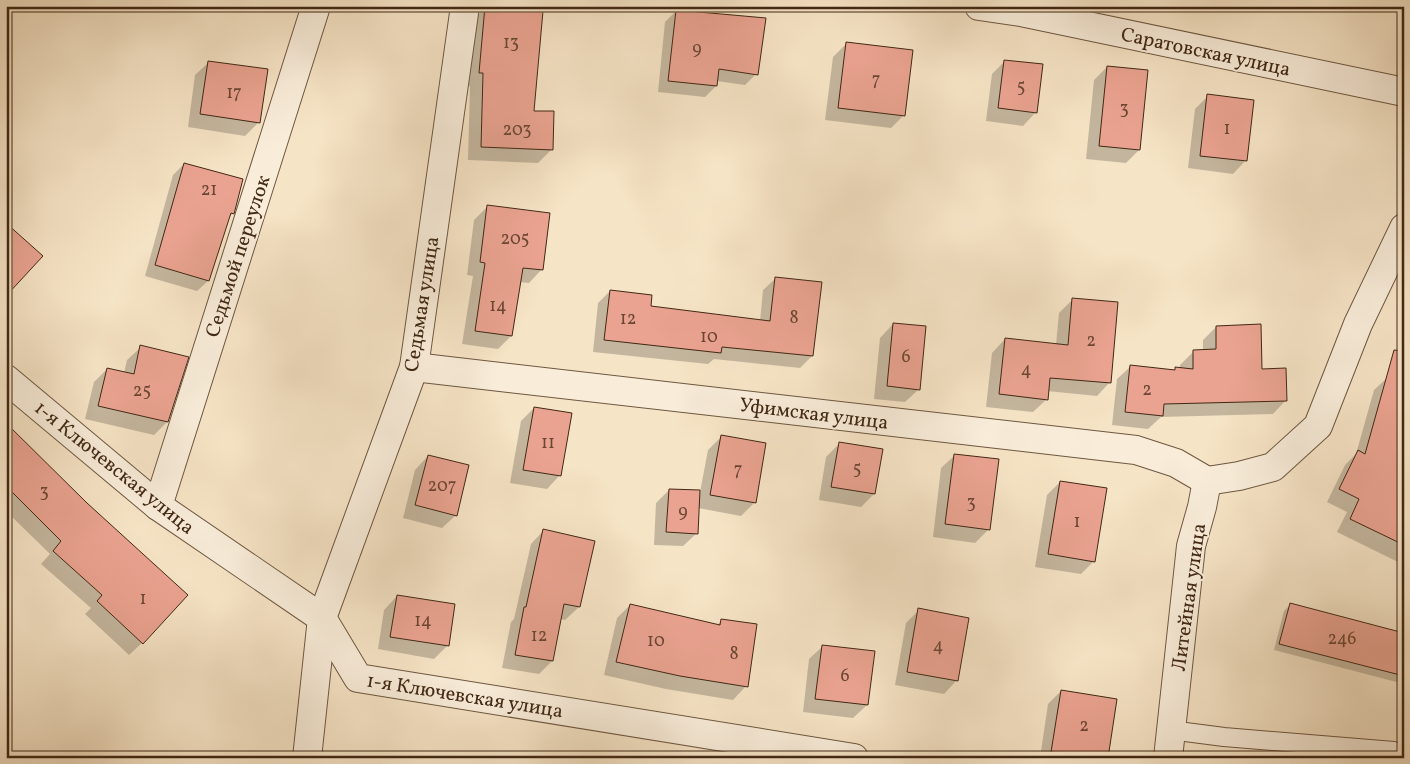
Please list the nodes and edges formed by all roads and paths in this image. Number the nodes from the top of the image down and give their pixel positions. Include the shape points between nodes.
1 (316, 6) edge
2 (465, 6) edge
3 (979, 6) edge
4 (1021, 9) edge
5 (1404, 92) edge
6 (1404, 228) edge
7 (414, 367) junction
8 (6, 379) edge
9 (1207, 481) junction
10 (158, 506) junction
11 (322, 618) junction
12 (1170, 730) junction
13 (307, 758) edge
14 (854, 758) edge
15 (1168, 758) edge
16 (1392, 758) edge

1 - 10 street, Седьмой переулок
2 - 7 street, Седьмая улица
3 - 4 street, Саратовская улица
4 - 5 street, Саратовская улица
6 - 9 street via 1358,324 1318,426 1273,466
7 - 9 street, Уфимская улица via 1136,450 1176,463
7 - 11 street, Седьмая улица
8 - 10 street, 1-я Ключевская улица
9 - 12 street, Литейная улица via 1191,546
10 - 11 street, 1-я Ключевская улица
11 - 13 street, Седьмая улица
11 - 14 street, 1-я Ключевская улица via 358,678
12 - 15 street, Литейная улица
12 - 16 lane via 1394,751

